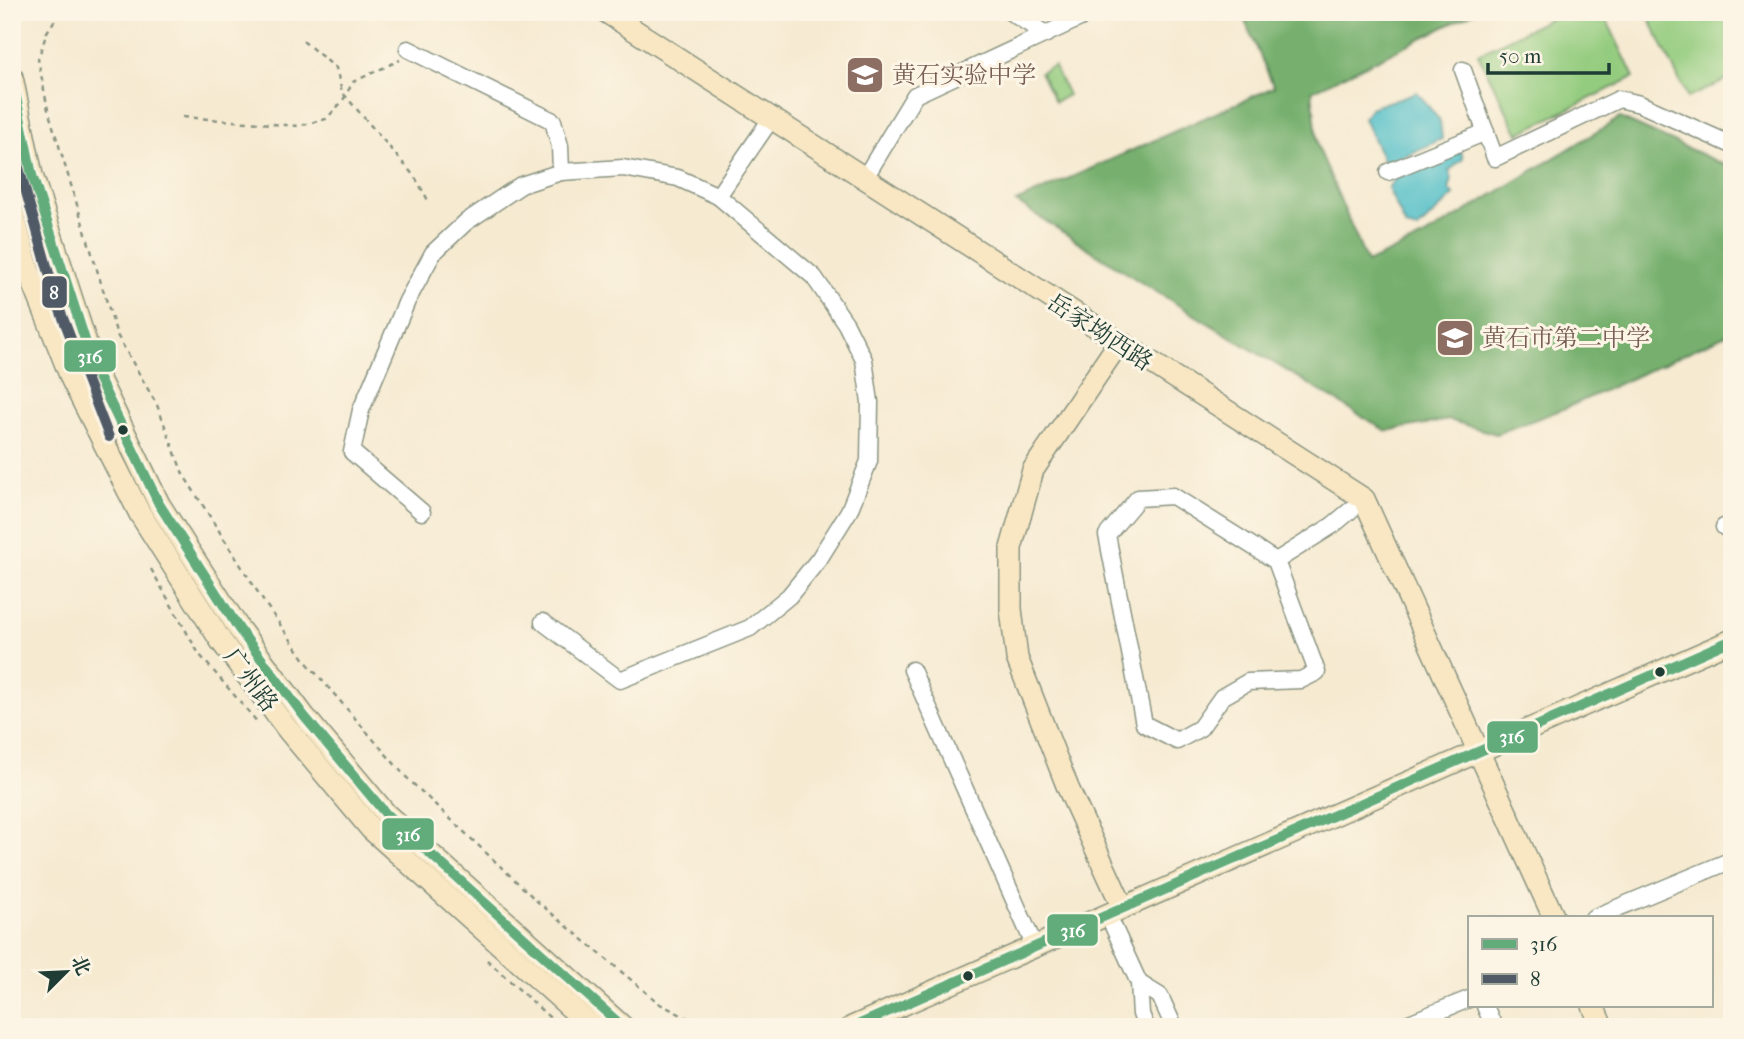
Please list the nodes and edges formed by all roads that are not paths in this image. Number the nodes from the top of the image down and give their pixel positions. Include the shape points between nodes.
1 (606, 12) edge
2 (1010, 12) edge
3 (1093, 12) edge
4 (1046, 34) junction
5 (408, 49) road end
6 (1463, 69) dead end
7 (12, 77) edge
8 (771, 119) junction
9 (1486, 132) junction
10 (1732, 145) edge
11 (561, 172) junction
12 (1388, 172) dead end
13 (864, 179) junction
14 (718, 196) junction
15 (12, 211) edge
16 (1118, 344) junction
17 (1364, 499) junction
18 (422, 512) dead end
19 (1276, 561) junction
20 (543, 622) dead end
21 (1732, 640) edge
22 (912, 670) dead end
23 (1481, 750) junction
24 (1732, 860) edge
25 (1116, 911) junction
26 (1553, 916) edge
27 (1598, 916) edge
28 (1035, 947) junction
29 (1139, 983) junction
30 (1468, 999) edge
31 (1485, 1007) edge
32 (1593, 1007) edge
33 (891, 1019) edge
34 (592, 1027) edge
35 (623, 1027) edge
36 (852, 1027) edge
37 (1146, 1027) edge
38 (1174, 1027) edge
39 (1399, 1027) edge
40 (1494, 1027) edge
41 (1602, 1027) edge

1 - 8 main road, 岳家坳西路
2 - 4 street
3 - 4 street
4 - 13 street via 915,95
5 - 11 street via 553,121
6 - 9 street
7 - 35 main road, 广州路 via 32,175 95,371 159,503 239,629 386,814
8 - 13 main road, 岳家坳西路
8 - 14 street
9 - 10 street via 1495,158 1619,99
9 - 12 street
11 - 14 street via 623,168 678,178
11 - 18 street via 521,185 466,222 433,253 386,347 361,410 352,452
13 - 16 main road, 岳家坳西路
14 - 20 street via 814,277 864,360 870,402 869,461 849,511 789,596 750,628 620,680
15 - 34 main road, 广州路 via 29,272 72,380 140,514 221,641 371,829
16 - 17 main road, 岳家坳西路
16 - 25 main road via 1033,470 1012,548 1011,609 1017,658
17 - 19 street
17 - 23 main road
19 - 19 street via 1173,496 1138,498 1107,535 1144,724 1177,741 1200,728 1222,697 1248,682 1301,680 1317,672
21 - 23 main road
22 - 28 street
23 - 25 main road
23 - 26 main road
24 - 27 street
25 - 28 main road
25 - 29 street
28 - 33 main road
29 - 37 street
29 - 38 street via 1160,996
30 - 39 street
31 - 40 street
32 - 41 main road
33 - 36 main road

